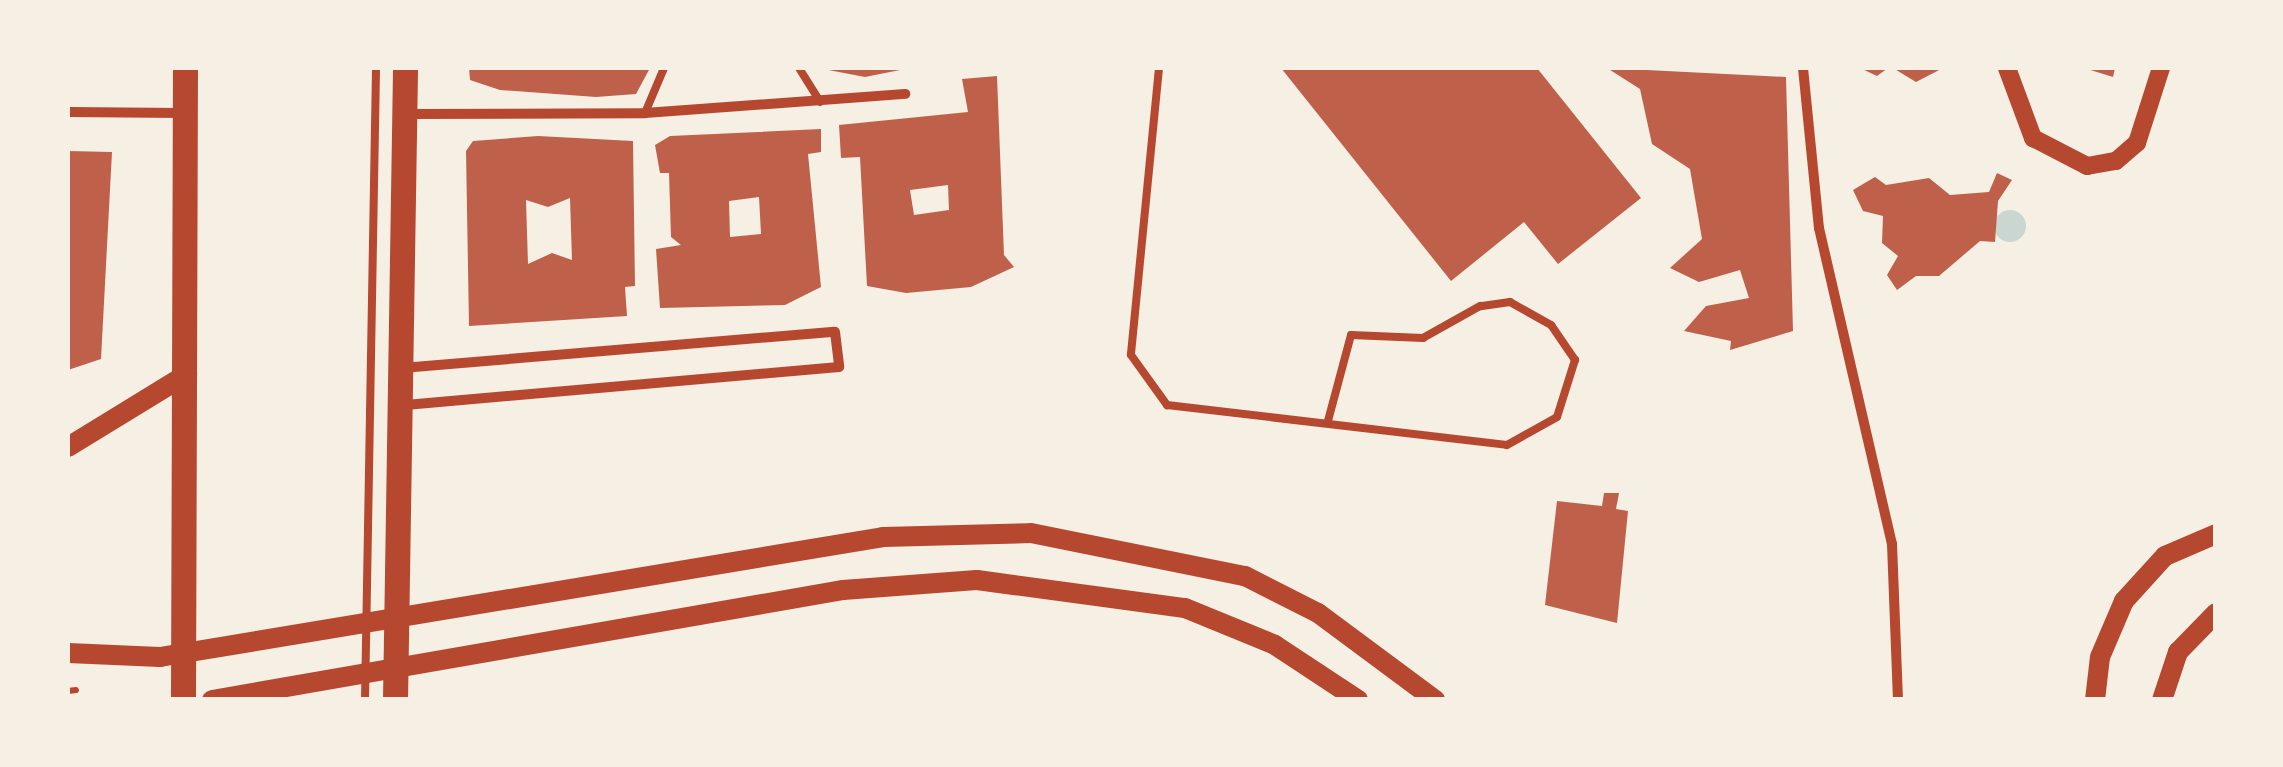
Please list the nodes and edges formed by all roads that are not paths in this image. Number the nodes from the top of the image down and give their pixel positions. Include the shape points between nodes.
1 (185, 68) edge
2 (376, 68) edge
3 (406, 68) edge
4 (664, 68) edge
5 (799, 68) edge
6 (1159, 68) edge
7 (1803, 68) edge
8 (2007, 68) edge
9 (2161, 68) edge
10 (905, 94) dead end
11 (820, 102) junction
12 (68, 112) edge
13 (645, 113) junction
14 (184, 114) junction
15 (405, 114) junction
16 (402, 368) junction
17 (187, 374) junction
18 (403, 406) junction
19 (1328, 420) junction
20 (68, 447) edge
21 (2216, 534) edge
22 (2216, 613) edge
23 (397, 619) junction
24 (366, 624) junction
25 (68, 653) edge
26 (184, 653) junction
27 (396, 668) junction
28 (366, 674) junction
29 (1354, 697) edge
30 (183, 700) edge
31 (212, 700) edge
32 (365, 700) edge
33 (395, 700) edge
34 (1435, 700) edge
35 (1898, 700) edge
36 (2096, 700) edge
37 (2162, 700) edge

1 - 14 main road
2 - 24 lane
3 - 15 main road
4 - 13 lane
5 - 11 lane
6 - 19 lane via 1131,355 1167,405
7 - 35 street via 1819,228 1892,544
8 - 9 street via 2033,138 2087,166 2116,161 2137,143
10 - 11 street
11 - 13 street
12 - 14 street
13 - 15 street
14 - 17 main road
15 - 16 main road
16 - 18 main road
16 - 18 street via 835,332 839,367
17 - 20 main road
17 - 26 main road
18 - 23 main road
19 - 19 lane via 1519,442 1565,406 1574,360 1541,316 1510,302 1480,306 1423,338 1351,335
21 - 36 main road via 2165,556 2124,601 2103,648
22 - 37 main road via 2178,652
23 - 24 main road
23 - 27 main road
23 - 34 main road via 884,538 1020,533 1132,548 1270,587
24 - 26 main road
24 - 28 lane
25 - 26 main road
26 - 30 main road
27 - 28 main road
27 - 29 main road via 896,584 1035,582 1129,596 1241,628
27 - 33 main road
28 - 31 main road
28 - 32 lane

